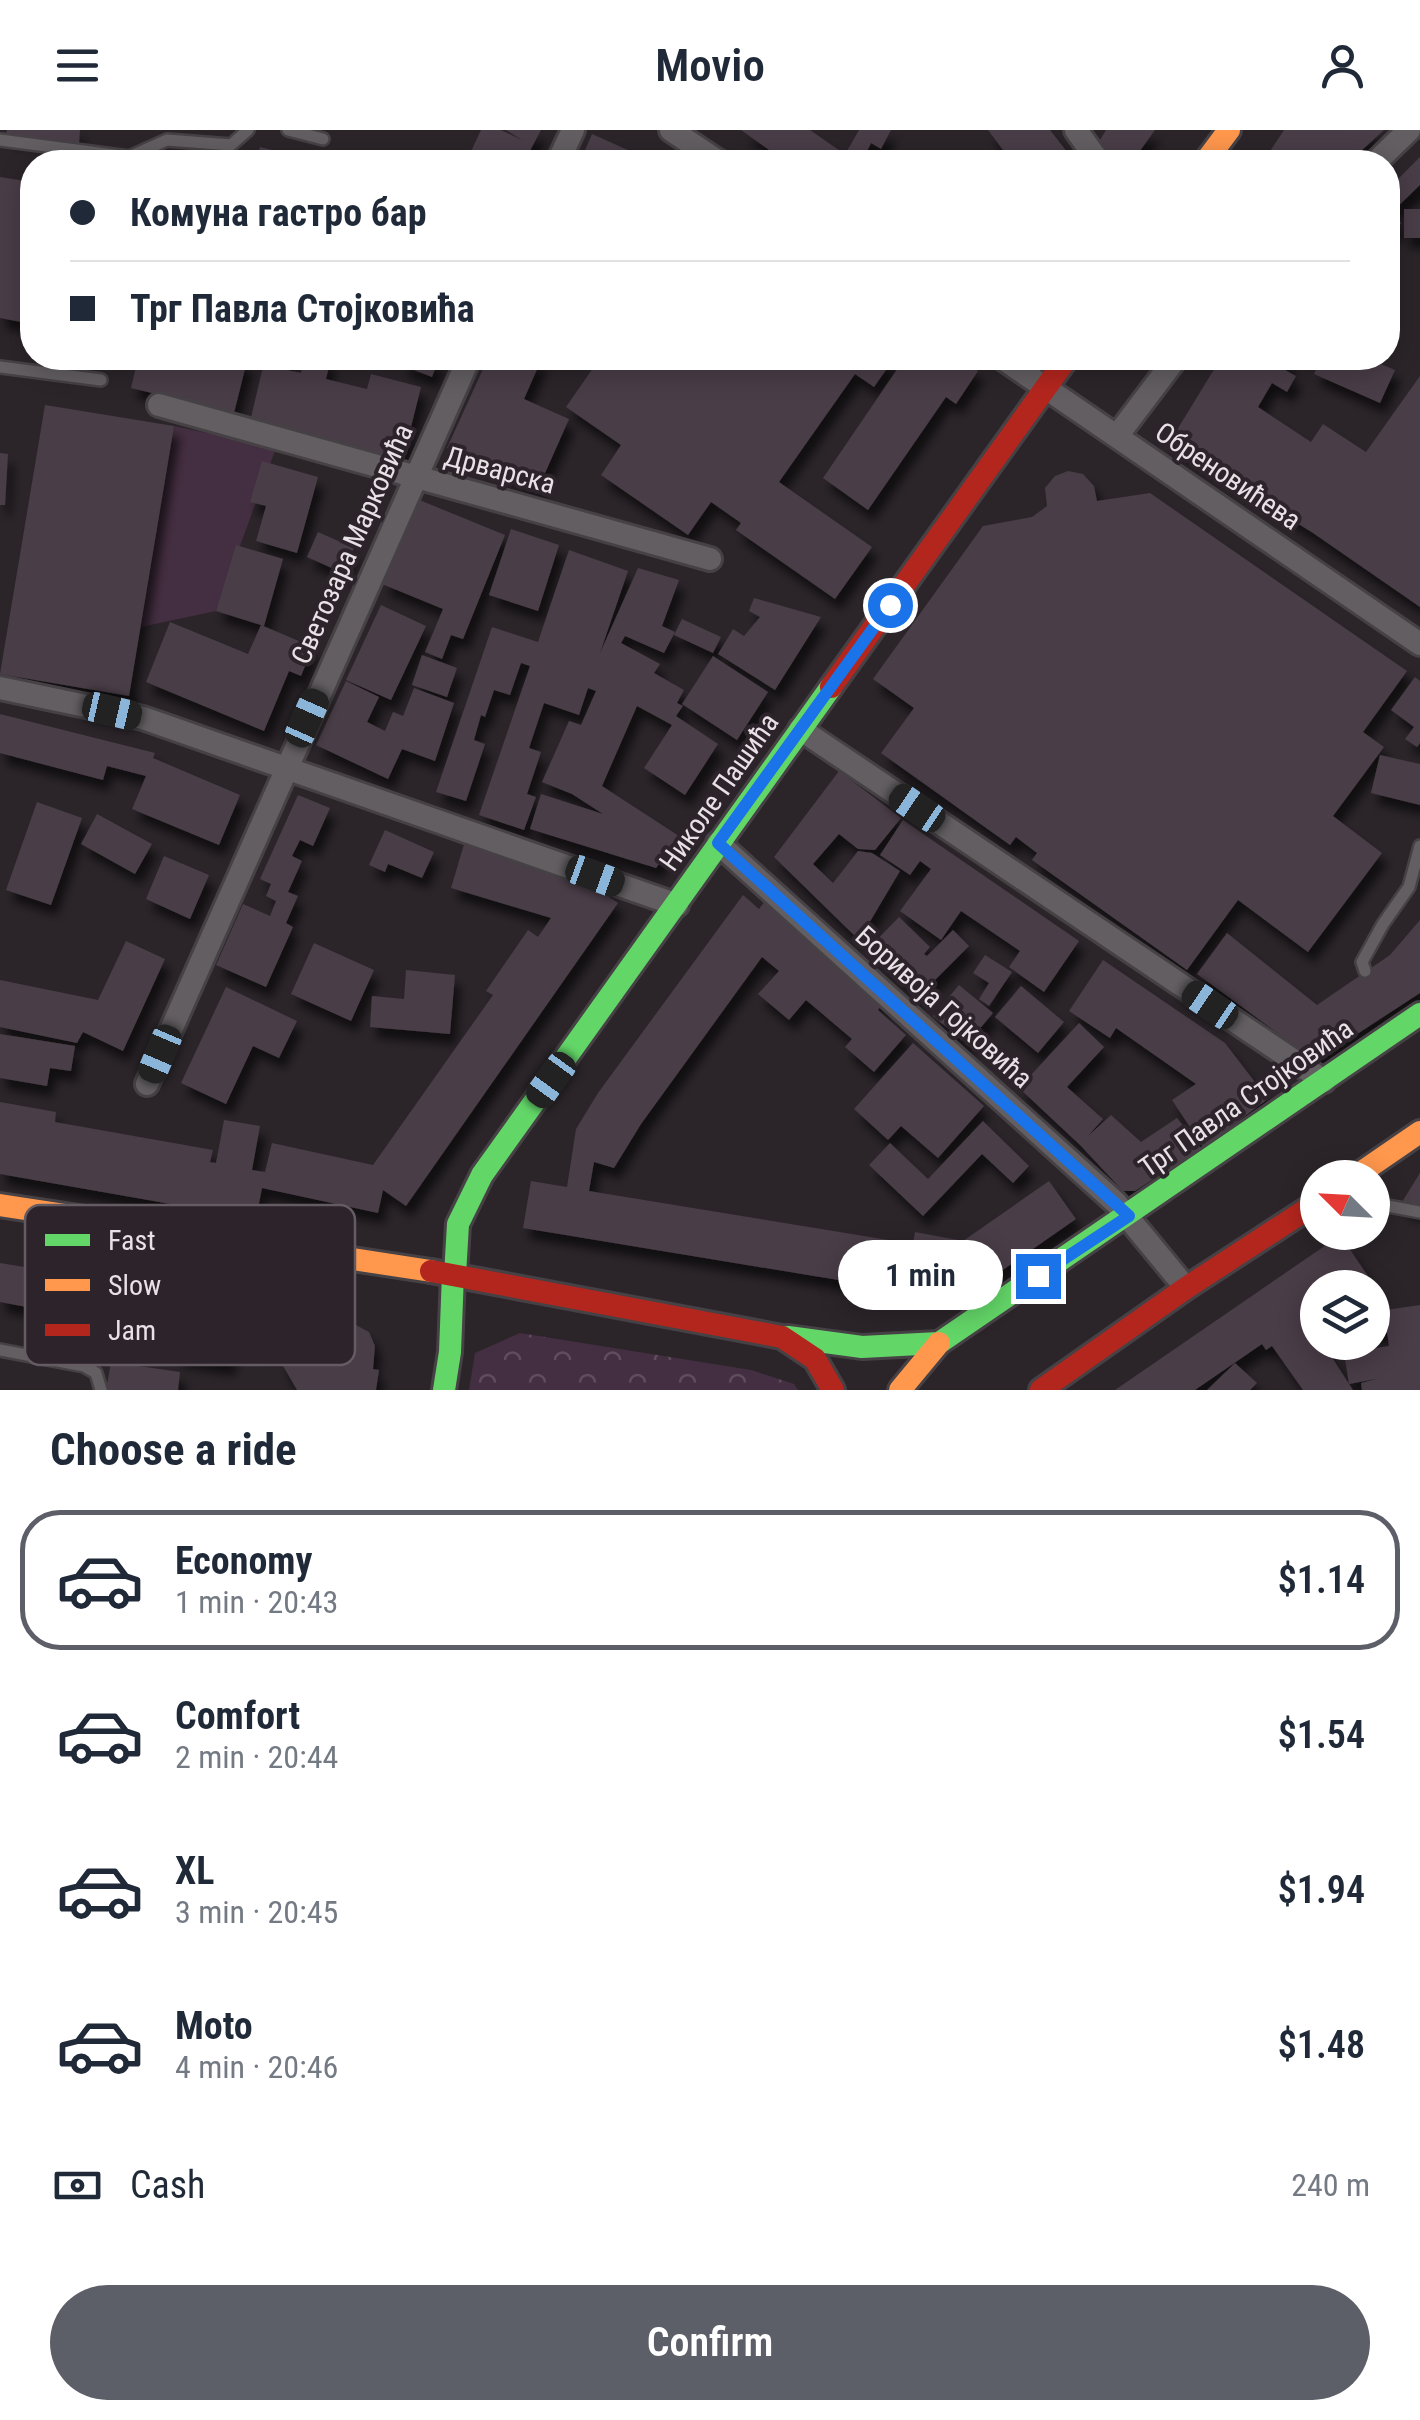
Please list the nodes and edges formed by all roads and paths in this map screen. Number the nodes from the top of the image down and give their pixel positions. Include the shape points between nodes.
1 (248, 130) edge
2 (288, 130) edge
3 (671, 130) edge
4 (1409, 130) edge
5 (324, 139) dead end
6 (0, 140) edge
7 (76, 150) edge
8 (145, 150) edge
9 (700, 150) edge
10 (1388, 150) edge
11 (23, 370) edge
12 (462, 370) edge
13 (1020, 370) edge
14 (1059, 370) edge
15 (1167, 370) edge
16 (101, 380) dead end
17 (1047, 388) junction
18 (160, 405) dead end
19 (1117, 436) junction
20 (413, 478) junction
21 (710, 559) dead end
22 (1420, 644) edge
23 (0, 688) edge
24 (800, 729) junction
25 (285, 767) junction
26 (718, 843) junction
27 (1420, 846) edge
28 (677, 905) junction
29 (1366, 971) dead end
30 (1405, 1019) edge
31 (1324, 1081) junction
32 (147, 1084) dead end
33 (1420, 1132) edge
34 (1379, 1160) edge
35 (0, 1205) edge
36 (1390, 1206) edge
37 (25, 1209) edge
38 (1420, 1212) edge
39 (1300, 1214) edge
40 (1129, 1216) junction
41 (355, 1259) edge
42 (454, 1274) junction
43 (1186, 1288) junction
44 (782, 1336) junction
45 (938, 1343) junction
46 (0, 1350) edge
47 (25, 1355) edge
48 (815, 1359) junction
49 (79, 1365) edge
50 (101, 1390) edge
51 (444, 1390) edge
52 (834, 1390) edge
53 (848, 1390) edge
54 (900, 1390) edge
55 (1042, 1390) edge

1 - 8 lane via 231,145 167,140
2 - 5 lane
3 - 9 street
4 - 10 street
6 - 7 lane
11 - 16 lane
12 - 20 street, Светозара Марковића
13 - 17 street, Обреновићева
14 - 17 street, Николе Пашића
15 - 19 street
17 - 19 street, Обреновићева
17 - 24 street, Николе Пашића
18 - 20 street, Дрварска
19 - 22 street, Обреновићева
20 - 21 street, Дрварска
20 - 25 street, Светозара Марковића
23 - 25 street via 144,718
24 - 26 street, Николе Пашића
24 - 31 street
25 - 28 street
25 - 32 street, Светозара Марковића
26 - 28 street, Николе Пашића
26 - 40 street, Боривоја Гојковића
27 - 29 lane via 1409,888 1362,962
28 - 42 street, Николе Пашића via 471,1194 454,1244
30 - 31 street, Трг Павла Стојковића
31 - 40 street, Трг Павла Стојковића
33 - 34 street
35 - 37 street
36 - 38 lane
39 - 43 street
40 - 43 street, Боривоја Гојковића
40 - 45 street, Трг Павла Стојковића
41 - 42 street
42 - 44 street
42 - 51 street, Николе Пашића
43 - 55 street
44 - 45 street via 862,1347
44 - 48 street
45 - 54 street
46 - 47 lane
48 - 52 street
48 - 53 street
49 - 50 lane via 96,1372

